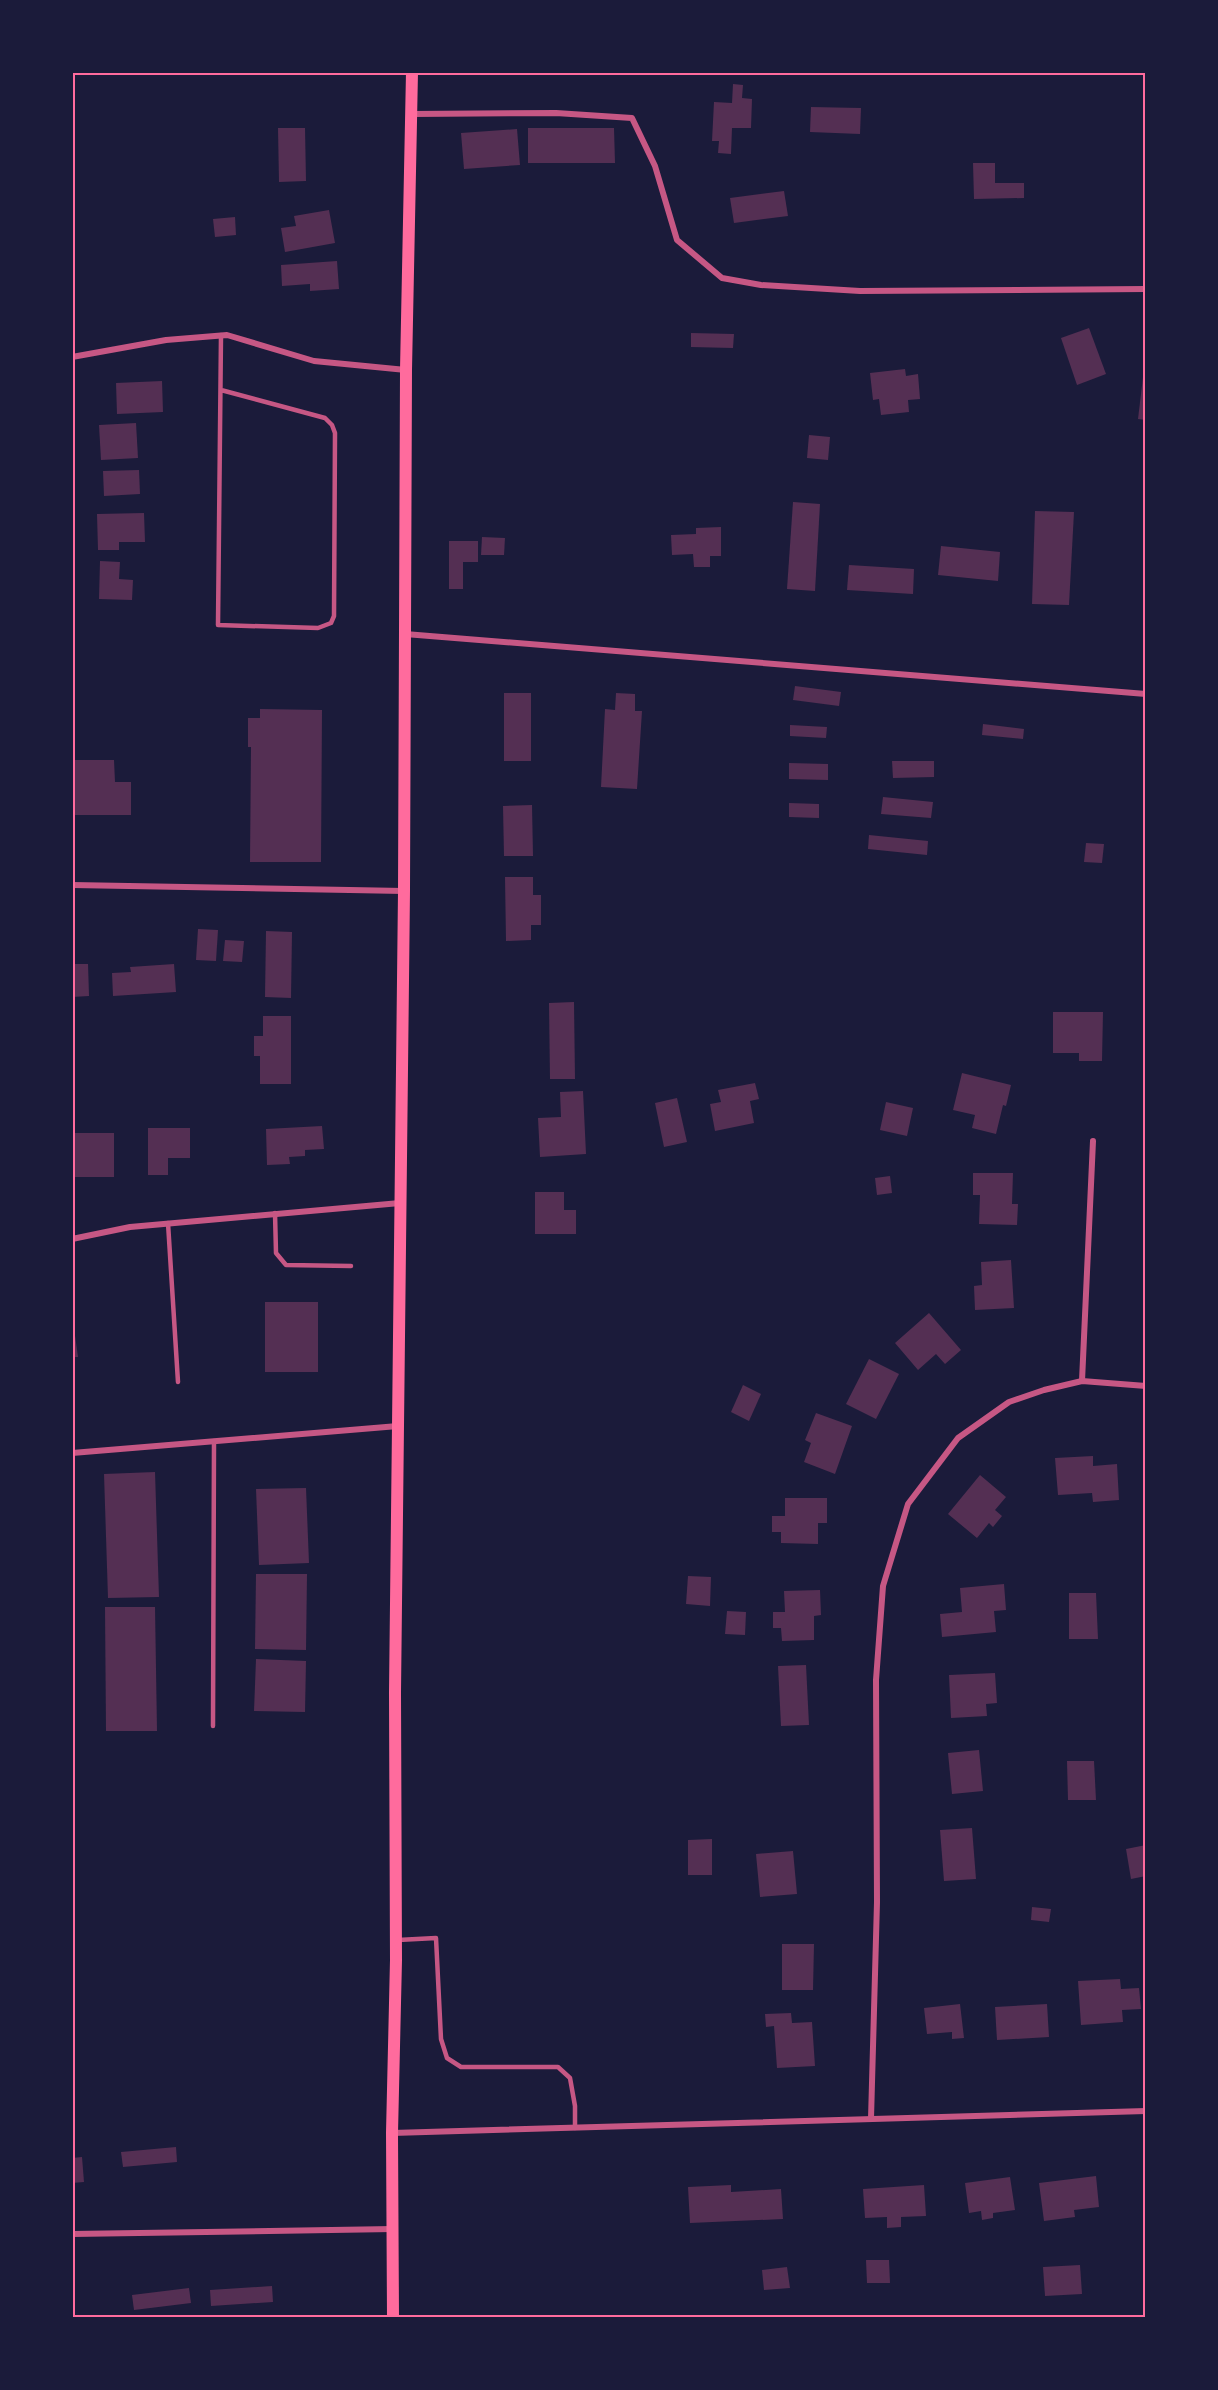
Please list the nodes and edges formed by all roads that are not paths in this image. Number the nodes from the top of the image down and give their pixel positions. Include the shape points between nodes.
1 (412, 72) edge
2 (412, 114) junction
3 (1146, 289) edge
4 (221, 336) junction
5 (72, 357) edge
6 (406, 370) junction
7 (221, 390) junction
8 (405, 634) junction
9 (1146, 694) edge
10 (72, 885) edge
11 (404, 891) junction
12 (1093, 1141) dead end
13 (400, 1203) junction
14 (274, 1213) junction
15 (168, 1223) junction
16 (72, 1239) edge
17 (351, 1266) dead end
18 (1082, 1381) junction
19 (178, 1382) dead end
20 (1146, 1386) edge
21 (398, 1426) junction
22 (214, 1441) junction
23 (72, 1453) edge
24 (213, 1726) dead end
25 (396, 1940) junction
26 (1146, 2110) edge
27 (871, 2119) junction
28 (575, 2128) junction
29 (392, 2133) junction
30 (394, 2229) junction
31 (72, 2234) edge
32 (393, 2318) edge

1 - 2 main road
2 - 3 street via 556,113 632,118 655,166 677,240 722,278 761,285 860,291
2 - 6 main road
4 - 5 street via 166,340
4 - 6 street via 314,361
4 - 7 lane
6 - 8 main road
7 - 7 lane via 218,625 318,628 331,623 335,434 332,425 325,418
8 - 9 street
8 - 11 main road
10 - 11 street
11 - 13 main road
12 - 18 street
13 - 14 street
13 - 21 main road
14 - 15 street
14 - 17 lane via 276,1253 286,1265
15 - 16 street
15 - 19 lane
18 - 20 street
18 - 27 street via 1009,1402 958,1438 908,1504 894,1545 883,1586 876,1680 877,1902
21 - 22 street
21 - 25 main road
22 - 23 street
22 - 24 lane
25 - 28 lane via 436,1938 441,2039 447,2058 461,2067 558,2067 570,2078
25 - 29 main road
26 - 27 street
27 - 28 street
28 - 29 street
29 - 30 main road
30 - 31 street
30 - 32 main road

